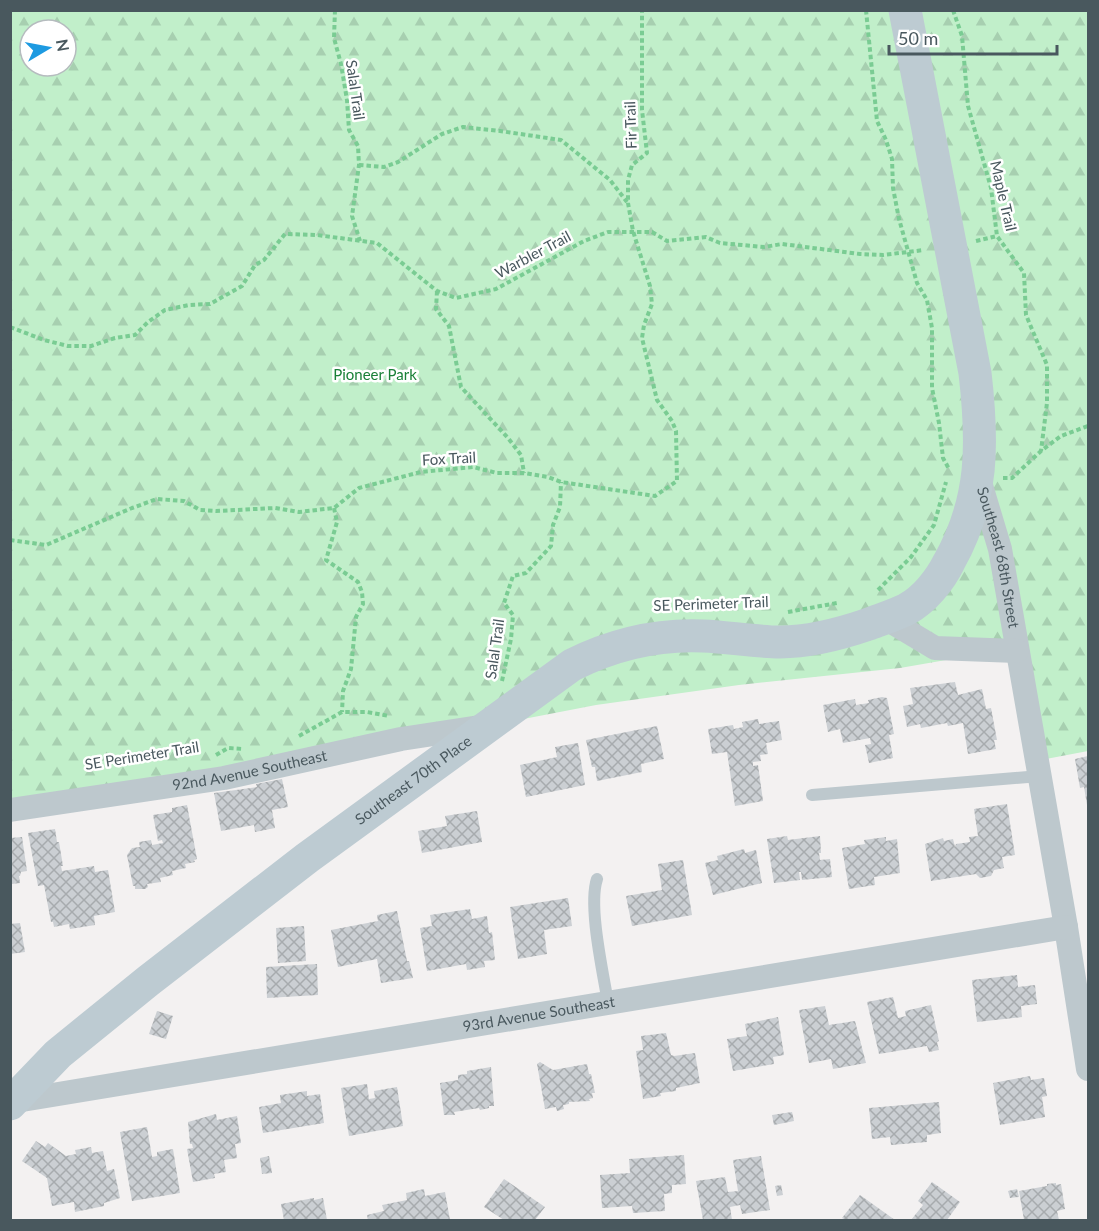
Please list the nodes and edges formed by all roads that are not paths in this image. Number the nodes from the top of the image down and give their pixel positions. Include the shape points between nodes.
1 (904, 10) edge
2 (979, 477) junction
3 (879, 606) junction
4 (1017, 651) junction
5 (488, 726) junction
6 (1040, 776) junction
7 (812, 795) dead end
8 (10, 810) edge
9 (597, 879) dead end
10 (1066, 927) junction
11 (608, 1003) junction
12 (1089, 1069) edge
13 (11, 1103) edge

1 - 2 street, Southeast 68th Street via 975,373
2 - 3 street, Southeast 70th Place via 972,513 944,573 908,608
2 - 4 street, Southeast 68th Street via 1000,549
3 - 4 street via 935,648
3 - 5 street, Southeast 70th Place via 846,632 812,640 780,642 702,636 615,646 572,665
4 - 6 street, Southeast 68th Street
5 - 8 street, 92nd Avenue Southeast via 401,739 224,778
5 - 13 street, Southeast 70th Place via 148,981 58,1054
6 - 7 lane
6 - 10 street, Southeast 68th Street
9 - 11 lane via 594,909
10 - 11 street, 93rd Avenue Southeast
10 - 12 street, Southeast 68th Street
11 - 13 street, 93rd Avenue Southeast

